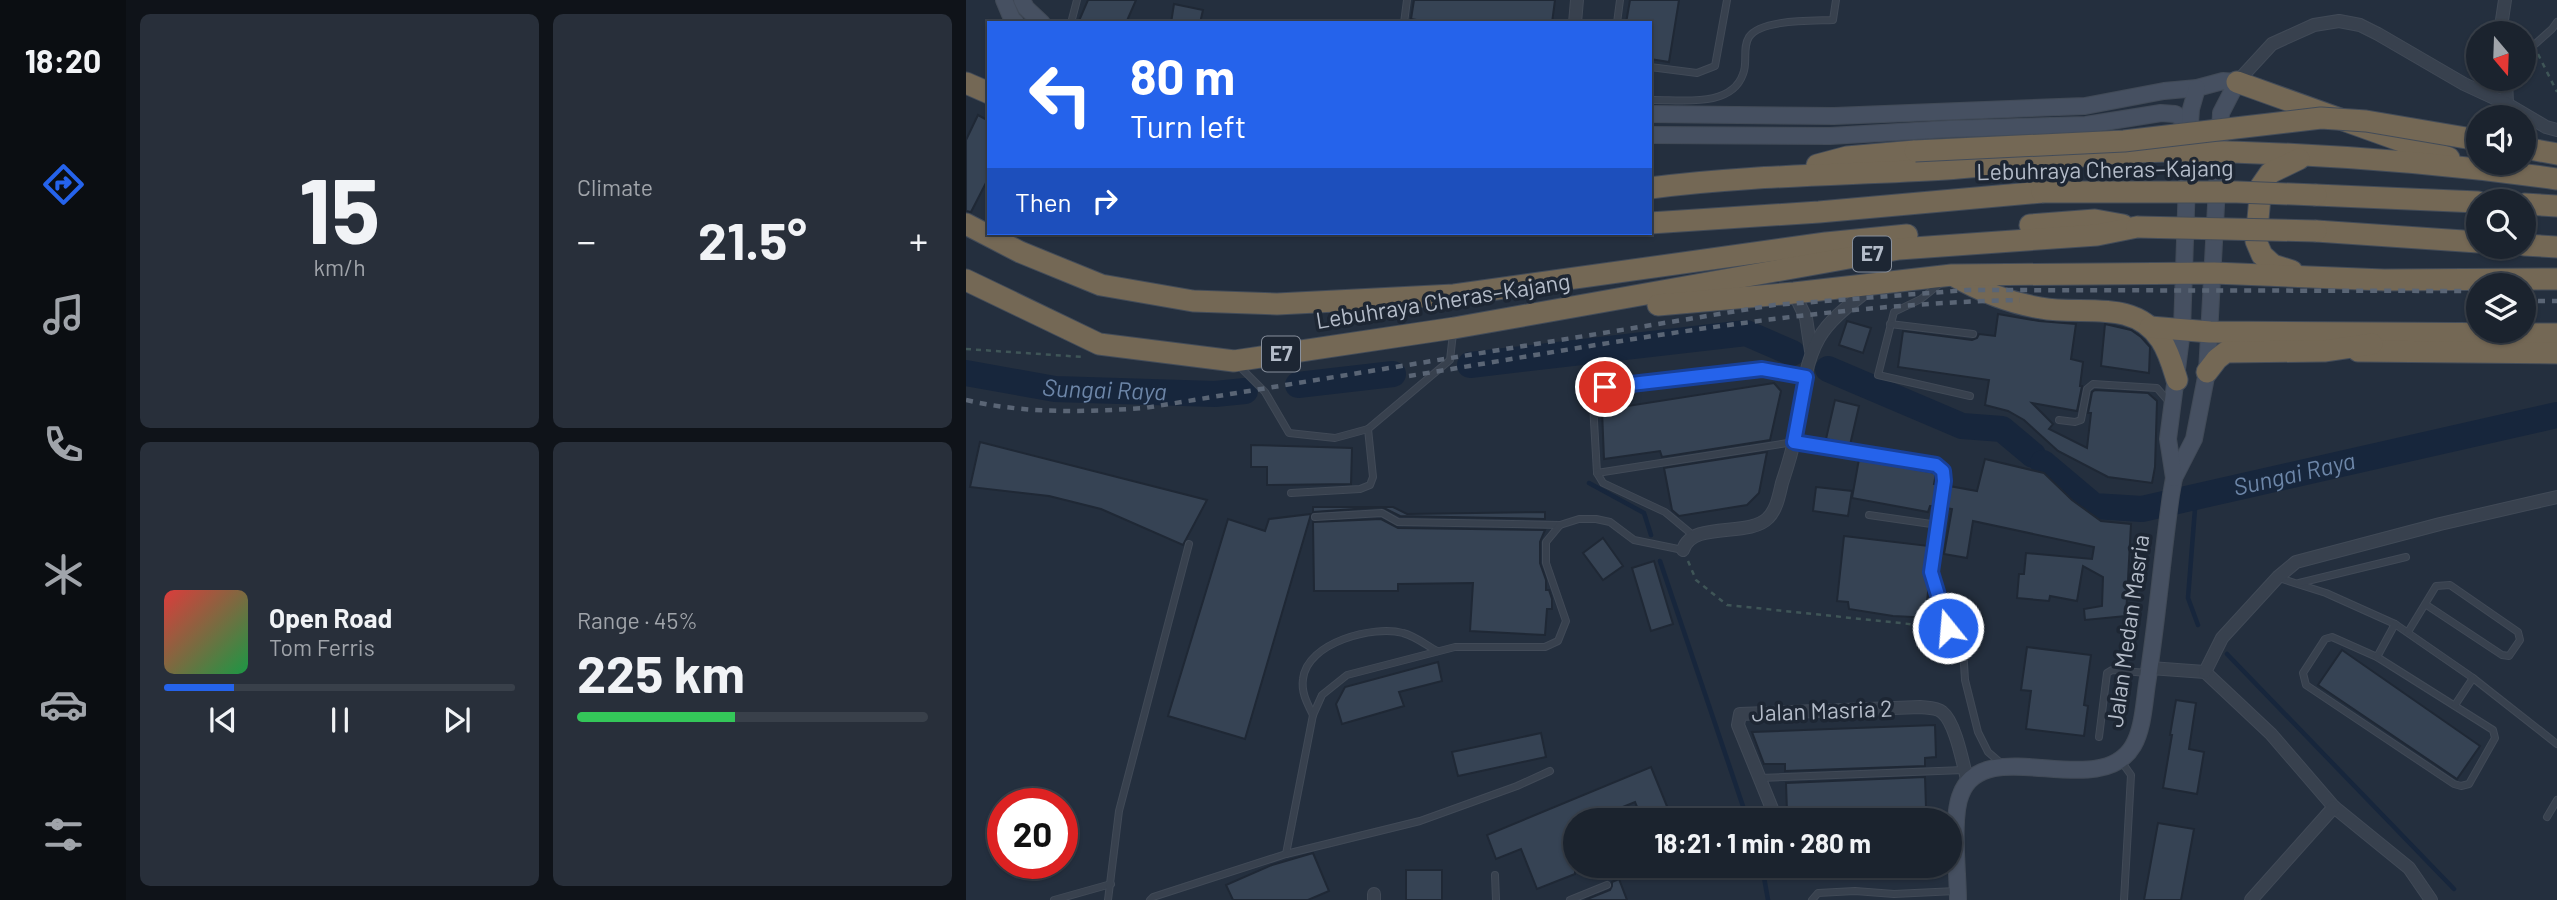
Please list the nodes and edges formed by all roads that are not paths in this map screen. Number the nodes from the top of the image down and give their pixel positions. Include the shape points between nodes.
1 (1004, 0) edge
2 (1022, 0) edge
3 (1407, 0) edge
4 (1577, 0) edge
5 (1620, 0) edge
6 (1727, 0) edge
7 (1836, 0) edge
8 (2505, 0) edge
9 (1081, 1) edge
10 (1014, 21) edge
11 (1040, 21) edge
12 (1072, 21) edge
13 (1404, 21) edge
14 (1575, 21) edge
15 (1617, 21) edge
16 (2502, 21) edge
17 (2557, 22) edge
18 (2536, 43) edge
19 (1652, 66) edge
20 (2237, 82) junction
21 (966, 83) edge
22 (2197, 88) junction
23 (2506, 91) edge
24 (987, 92) edge
25 (1652, 100) edge
26 (2507, 104) junction
27 (1652, 114) edge
28 (2190, 123) junction
29 (2557, 130) edge
30 (1652, 135) edge
31 (2466, 138) edge
32 (2536, 150) edge
33 (2188, 151) junction
34 (2218, 153) junction
35 (2557, 154) edge
36 (2305, 157) junction
37 (2466, 163) edge
38 (2466, 166) edge
39 (2530, 175) edge
40 (1767, 178) junction
41 (2557, 179) edge
42 (1652, 188) edge
43 (2466, 201) edge
44 (2536, 205) edge
45 (2557, 206) edge
46 (1652, 223) edge
47 (966, 224) edge
48 (2137, 227) junction
49 (987, 235) edge
50 (987, 235) edge
51 (2466, 241) edge
52 (2536, 246) edge
53 (2557, 247) edge
54 (2214, 273) junction
55 (2184, 274) junction
56 (1952, 275) junction
57 (2304, 276) junction
58 (2557, 279) edge
59 (966, 280) edge
60 (1879, 282) junction
61 (1794, 293) junction
62 (1609, 301) junction
63 (1890, 324) junction
64 (2150, 327) junction
65 (1454, 328) junction
66 (2182, 330) junction
67 (2210, 332) junction
68 (1973, 334) dead end
69 (2433, 334) junction
70 (2557, 334) edge
71 (2324, 351) junction
72 (2557, 353) edge
73 (1811, 355) junction
74 (1234, 360) junction
75 (2207, 372) junction
76 (1806, 377) junction
77 (2178, 380) junction
78 (1595, 392) joint
79 (1970, 396) dead end
80 (2174, 408) junction
81 (2059, 420) dead end
82 (1368, 429) junction
83 (1794, 442) junction
84 (1597, 473) junction
85 (2174, 478) junction
86 (1291, 493) dead end
87 (2557, 497) edge
88 (1869, 515) dead end
89 (1315, 517) dead end
90 (1560, 525) junction
91 (1938, 525) junction
92 (1693, 536) junction
93 (1189, 544) dead end
94 (1683, 550) joint
95 (2406, 557) dead end
96 (2278, 577) junction
97 (2297, 584) junction
98 (2425, 604) junction
99 (2395, 624) junction
100 (2408, 632) junction
101 (1437, 652) junction
102 (2377, 657) junction
103 (2149, 671) junction
104 (2205, 672) junction
105 (2473, 678) junction
106 (2455, 705) junction
107 (1312, 715) junction
108 (2099, 737) dead end
109 (2557, 744) edge
110 (2120, 760) junction
111 (2004, 766) junction
112 (1550, 771) dead end
113 (1966, 776) junction
114 (1760, 778) junction
115 (2557, 800) edge
116 (2334, 807) junction
117 (1772, 808) edge
118 (1958, 808) edge
119 (2547, 817) dead end
120 (1286, 855) junction
121 (1495, 876) dead end
122 (1111, 884) junction
123 (1607, 885) dead end
124 (1958, 895) edge
125 (1894, 897) edge
126 (1054, 900) edge
127 (1108, 900) edge
128 (1150, 900) edge
129 (1496, 900) edge
130 (1570, 900) edge
131 (1812, 900) edge
132 (2124, 900) edge
133 (2251, 900) edge
134 (2431, 900) edge

1 - 10 street
2 - 11 street
3 - 13 lane
4 - 14 street
5 - 15 lane
6 - 19 lane via 1714,66 1697,73
7 - 25 lane via 1833,20 1783,23 1750,36 1745,72 1728,93 1716,99
8 - 16 street
9 - 12 lane
17 - 18 lane
20 - 22 street
20 - 26 street via 2272,44 2314,25 2339,22 2360,25
20 - 34 street, Jalan Medan Masria via 2221,113
20 - 37 highway
21 - 24 highway
22 - 27 street via 2071,106 1834,116
22 - 28 street, Jalan Medan Masria
23 - 26 street
26 - 29 street
28 - 30 street via 2175,114 2161,113 2086,125 1830,136
28 - 33 street, Jalan Medan Masria
31 - 40 highway, bridge via 2321,118 2124,141 1847,157
32 - 35 highway
33 - 34 highway
33 - 40 highway
33 - 55 street, Jalan Medan Masria
34 - 36 highway
34 - 54 street, Jalan Medan Masria
36 - 38 highway
36 - 57 highway via 2270,173 2261,186 2256,242 2273,265
39 - 41 highway
40 - 42 highway
43 - 46 highway, Lebuhraya Cheras–Kajang / E7, bridge via 2237,192 2042,192
44 - 45 highway
47 - 49 highway, Lebuhraya Cheras–Kajang / E7
48 - 50 highway, Lebuhraya Cheras–Kajang / E7 via 2095,220 1826,243 1454,295 1277,304 1193,302 1101,285
48 - 51 highway, E7, bridge via 2316,231
48 - 62 highway, E7 via 2097,235 1899,249
52 - 53 highway
54 - 55 highway
54 - 57 highway
54 - 67 street, Jalan Medan Masria
55 - 56 highway
55 - 66 street, Jalan Medan Masria
56 - 60 highway
56 - 63 lane via 1921,299 1894,312
56 - 64 highway via 2008,301 2043,309 2116,311
57 - 58 highway
59 - 74 highway, Lebuhraya Cheras–Kajang / E7 via 1099,344
60 - 61 highway
60 - 73 street via 1830,323
61 - 62 highway via 1655,305
61 - 73 street via 1806,318
62 - 65 highway, Lebuhraya Cheras–Kajang / E7
63 - 68 lane
63 - 79 lane via 1878,375
64 - 66 highway
64 - 77 highway via 2161,340
65 - 74 highway, Lebuhraya Cheras–Kajang / E7
65 - 82 lane via 1450,360
66 - 67 highway
66 - 77 street, Jalan Medan Masria
67 - 69 highway
67 - 75 street, Jalan Medan Masria
69 - 70 highway
69 - 71 highway
71 - 72 highway
71 - 75 highway via 2226,352
73 - 76 street
74 - 82 lane via 1265,392 1289,433 1335,438
75 - 85 street, Jalan Medan Masria via 2193,439
76 - 78 street via 1762,369 1605,387
76 - 83 street
77 - 80 street, Jalan Medan Masria
78 - 84 lane
80 - 81 lane via 2159,389 2094,384 2087,389 2081,420
80 - 85 street, Jalan Medan Masria via 2168,439
82 - 86 lane via 1370,485
83 - 84 lane
83 - 91 lane via 1936,465 1943,471 1944,481
83 - 92 street via 1776,505 1767,520
84 - 92 lane via 1603,483 1665,512
85 - 103 street, Jalan Medan Masria
87 - 96 street via 2296,562
88 - 91 lane
89 - 90 lane via 1382,513 1398,522
90 - 94 lane via 1579,519 1611,522 1634,540
90 - 101 lane via 1546,542 1546,563 1566,621 1558,641 1545,647 1455,647
91 - 111 lane via 1931,572 1948,628 1958,635 1963,647 1965,680 1978,732 1988,752
92 - 94 street
93 - 122 lane via 1119,811
95 - 97 lane
96 - 97 lane
96 - 104 street via 2222,638
97 - 99 lane
98 - 98 lane via 2502,655 2509,656 2520,640 2518,632 2450,585 2436,586
98 - 100 lane
99 - 100 lane
99 - 102 lane
100 - 105 lane
101 - 107 lane via 1347,675 1322,695
101 - 107 lane via 1405,633 1383,630 1344,638 1316,655 1303,675 1303,694
102 - 106 lane
102 - 106 lane via 2340,638 2325,639 2303,680 2461,786 2469,784 2495,738 2493,730
103 - 104 street
103 - 108 lane via 2107,673
103 - 110 street, Jalan Medan Masria via 2140,729 2133,747
104 - 116 street via 2271,734
105 - 106 lane
105 - 109 lane
107 - 120 lane
110 - 111 street, Jalan Medan Masria via 2086,771
110 - 132 lane via 2130,775
111 - 113 street, Jalan Medan Masria
112 - 120 lane via 1420,821
113 - 114 lane
113 - 114 street, Jalan Masria 2 via 1950,722 1935,708 1920,707 1740,715 1738,725
113 - 118 street
114 - 117 street, Jalan Masria 2
115 - 119 lane
116 - 133 street
116 - 134 street via 2409,868
120 - 128 lane
121 - 129 lane
122 - 126 lane
122 - 127 lane
123 - 130 lane
124 - 125 lane
125 - 131 lane via 1855,891 1818,893

